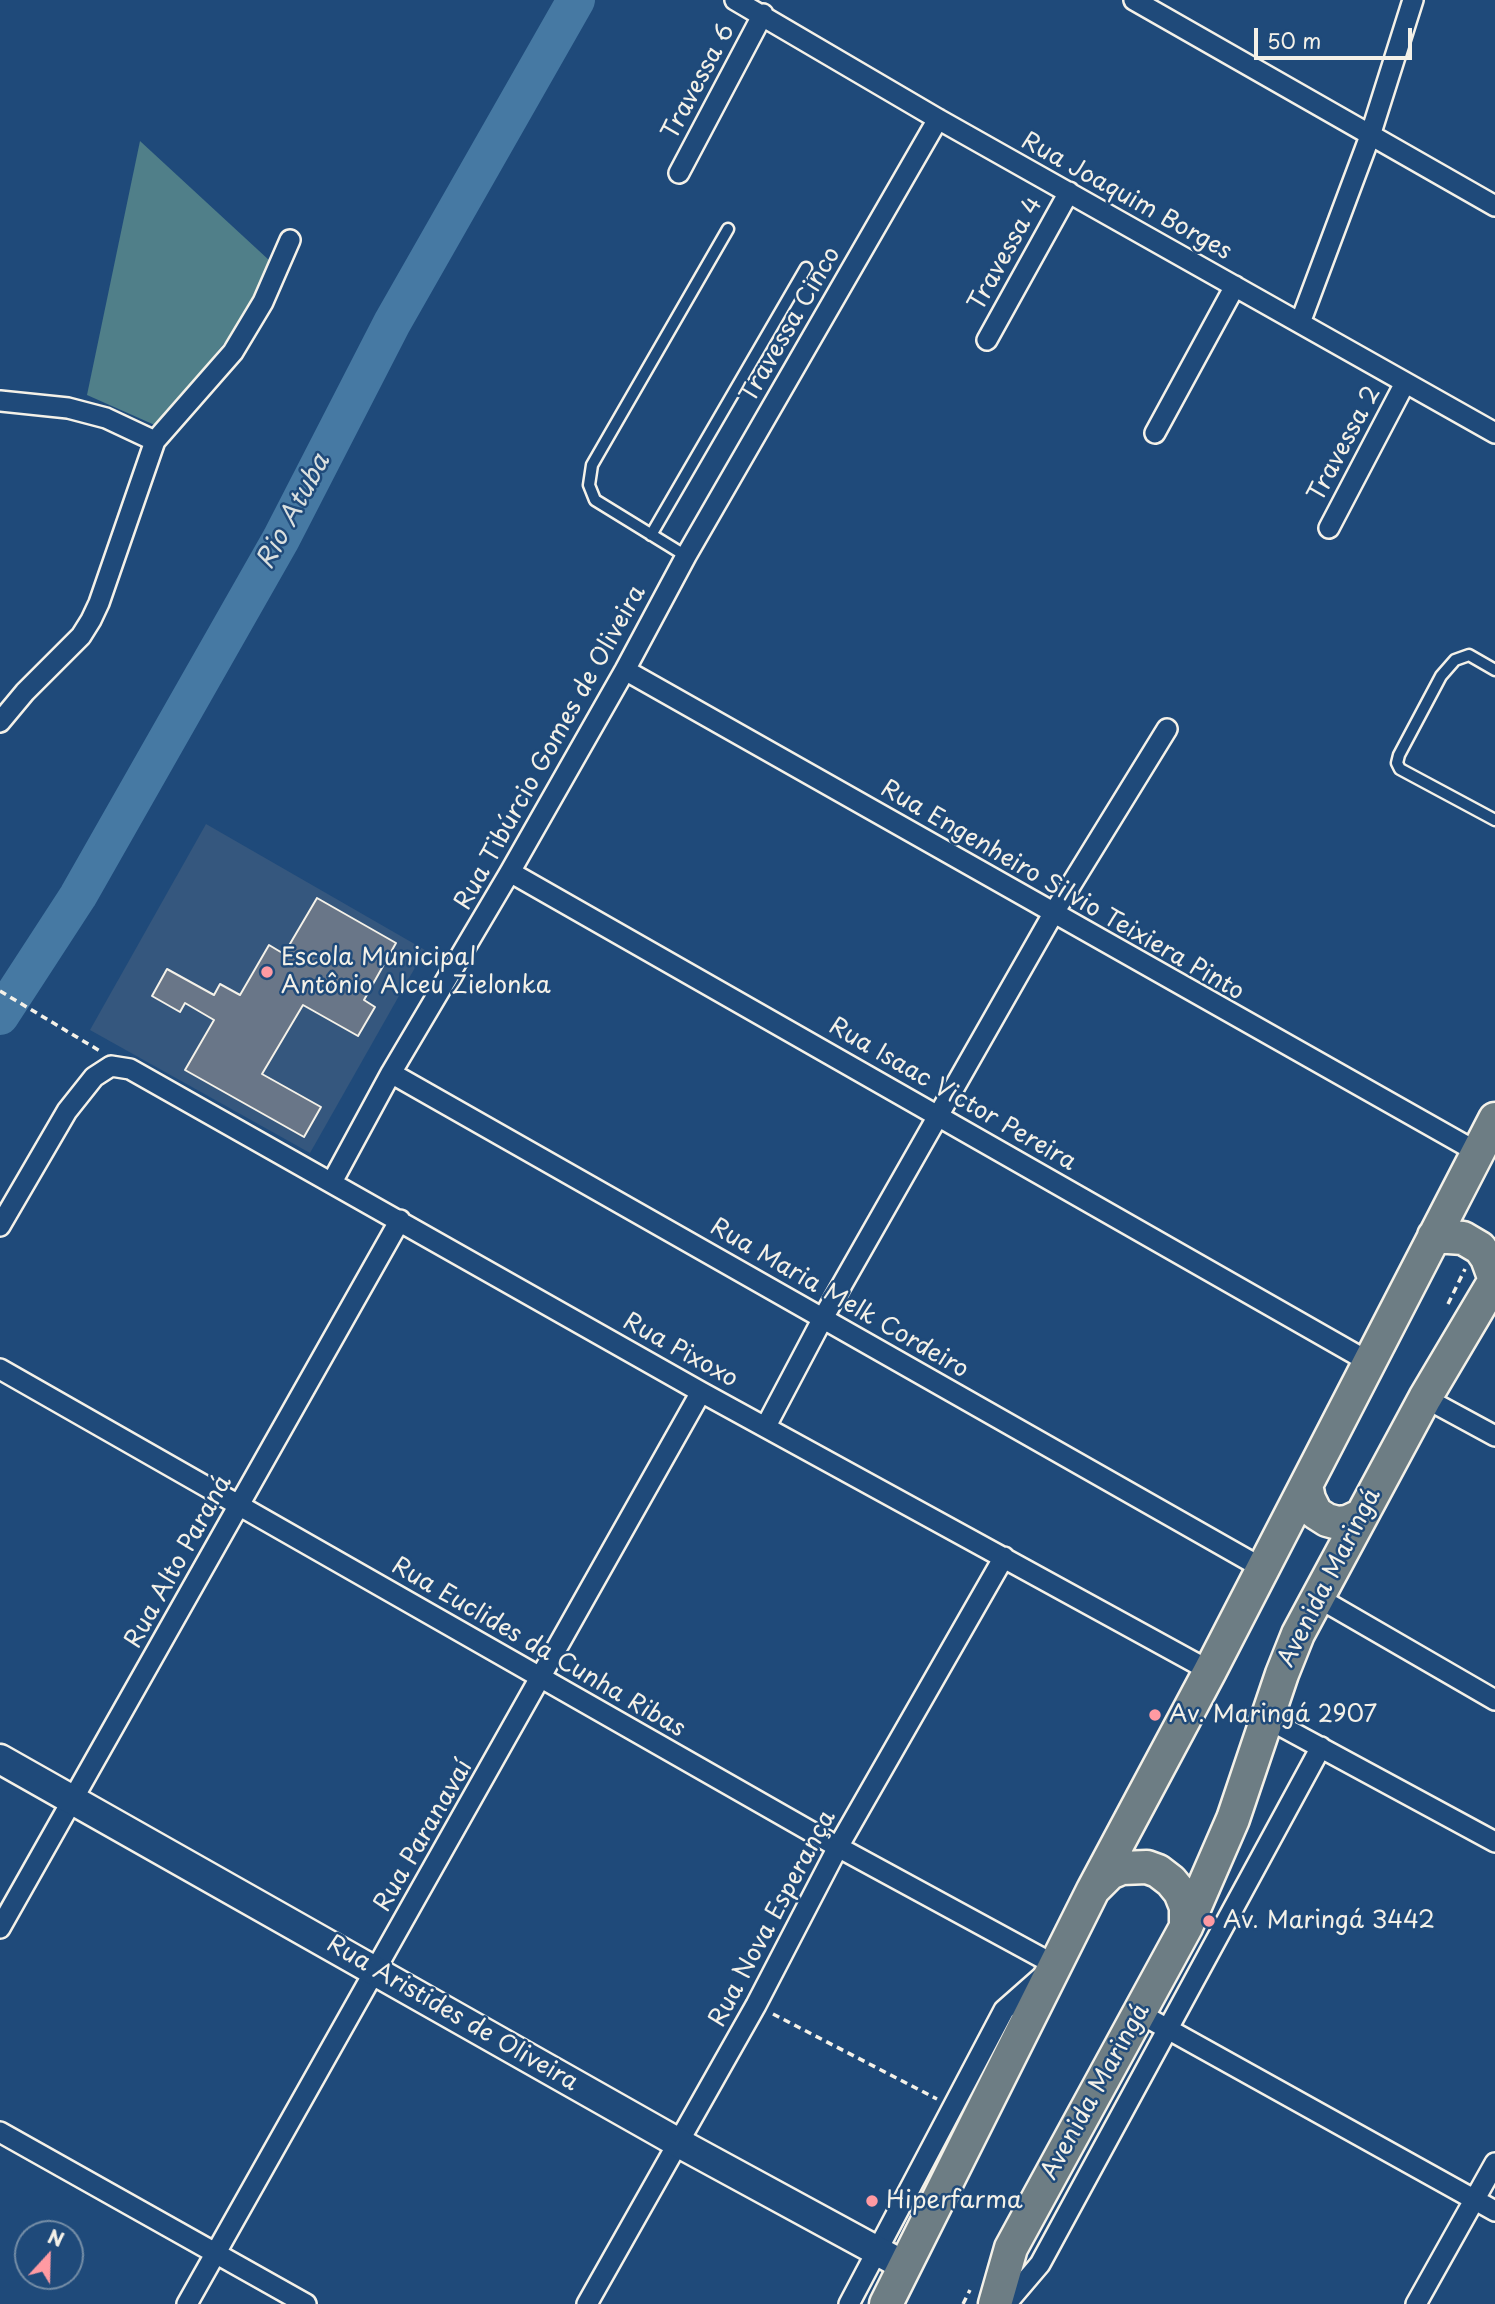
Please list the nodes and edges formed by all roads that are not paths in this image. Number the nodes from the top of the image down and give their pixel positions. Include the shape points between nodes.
1 (735, 0) edge
2 (1134, 0) edge
3 (1413, 0) edge
4 (762, 14) junction
5 (938, 119) junction
6 (1370, 136) junction
7 (679, 173) dead end
8 (1069, 192) junction
9 (1495, 206) edge
10 (727, 229) dead end
11 (290, 240) dead end
12 (806, 268) dead end
13 (1235, 286) junction
14 (1300, 323) junction
15 (987, 340) dead end
16 (1405, 383) junction
17 (0, 401) edge
18 (1155, 433) dead end
19 (1495, 433) edge
20 (155, 441) junction
21 (1329, 528) dead end
22 (651, 535) junction
23 (686, 556) junction
24 (625, 670) junction
25 (1495, 670) edge
26 (0, 722) edge
27 (1167, 729) dead end
28 (1495, 820) edge
29 (510, 872) junction
30 (1054, 914) junction
31 (391, 1073) junction
32 (940, 1116) junction
33 (1495, 1119) edge
34 (1477, 1152) junction
35 (332, 1182) junction
36 (400, 1220) junction
37 (0, 1226) edge
38 (1434, 1236) junction
39 (1495, 1280) edge
40 (822, 1318) junction
41 (1369, 1362) junction
42 (0, 1369) edge
43 (701, 1392) junction
44 (1425, 1398) junction
45 (765, 1426) junction
46 (1495, 1436) edge
47 (1306, 1485) junction
48 (238, 1506) junction
49 (1360, 1516) junction
50 (1004, 1557) junction
51 (1262, 1568) junction
52 (1317, 1597) junction
53 (1210, 1671) junction
54 (542, 1678) junction
55 (1495, 1700) edge
56 (1266, 1718) junction
57 (1321, 1747) junction
58 (0, 1759) edge
59 (72, 1801) junction
60 (1495, 1842) edge
61 (838, 1847) junction
62 (1093, 1890) junction
63 (1186, 1927) junction
64 (0, 1928) edge
65 (1055, 1965) junction
66 (376, 1970) junction
67 (1139, 2013) junction
68 (1168, 2029) junction
69 (0, 2132) edge
70 (677, 2142) junction
71 (1495, 2163) edge
72 (1475, 2199) junction
73 (1495, 2211) edge
74 (877, 2251) junction
75 (216, 2252) junction
76 (905, 2266) junction
77 (187, 2304) edge
78 (306, 2304) edge
79 (587, 2304) edge
80 (849, 2304) edge
81 (886, 2304) edge
82 (995, 2304) edge
83 (1006, 2304) edge
84 (1416, 2304) edge

1 - 4 street, Rua Joaquim Borges
2 - 6 street
3 - 6 street
4 - 5 street, Rua Joaquim Borges
4 - 7 street, Travessa 6
5 - 8 street, Rua Joaquim Borges
5 - 23 street, Travessa Cinco
6 - 9 street
6 - 14 street
8 - 13 street, Rua Joaquim Borges
8 - 15 street, Travessa 4
10 - 22 lane via 592,465 589,485 595,500
11 - 20 street via 263,302 233,352
12 - 22 lane
13 - 14 street, Rua Joaquim Borges
13 - 18 street
14 - 16 street, Rua Joaquim Borges
16 - 19 street, Rua Joaquim Borges
16 - 21 street, Travessa 2
17 - 20 street via 68,408 106,418
20 - 26 street via 91,620
22 - 23 lane
23 - 24 street, Rua Tibúrcio Gomes de Oliveira
24 - 29 street, Rua Tibúrcio Gomes de Oliveira
24 - 30 street, Rua Engenheiro Silvio Teixiera Pinto
25 - 28 lane via 1469,655 1455,660 1441,676 1397,763 1400,769
27 - 30 street
29 - 31 street, Rua Tibúrcio Gomes de Oliveira
29 - 32 street, Rua Isaac Victor Pereira
30 - 32 street
30 - 34 street, Rua Engenheiro Silvio Teixiera Pinto
31 - 35 street, Rua Tibúrcio Gomes de Oliveira
31 - 40 street, Rua Maria Melk Cordeiro
32 - 40 street
32 - 41 street, Rua Isaac Victor Pereira
33 - 34 main road
34 - 38 main road
35 - 36 street, Rua Pixoxo
35 - 37 street, Rua Pixoxo via 130,1069 111,1066 93,1077 67,1111
36 - 43 street, Rua Pixoxo
36 - 48 street, Rua Alto Paraná
38 - 39 main road via 1463,1238 1480,1248
38 - 41 main road
39 - 44 main road, Avenida Maringá
40 - 45 street
40 - 51 street, Rua Maria Melk Cordeiro
41 - 47 main road
42 - 48 street, Rua Euclides da Cunha Ribas
43 - 45 street, Rua Pixoxo
43 - 54 street, Rua Paranavaí
44 - 46 street
44 - 49 main road, Avenida Maringá
45 - 50 street, Rua Pixoxo
47 - 49 main road via 1316,1513 1327,1520 1338,1524
47 - 51 main road
48 - 54 street, Rua Euclides da Cunha Ribas
48 - 59 street, Rua Alto Paraná
49 - 52 main road, Avenida Maringá
50 - 53 street, Rua Pixoxo
50 - 61 street, Rua Nova Esperança
51 - 53 main road
52 - 55 street
52 - 56 main road, Avenida Maringá
53 - 62 main road
54 - 61 street, Rua Euclides da Cunha Ribas
54 - 66 street, Rua Paranavaí
56 - 57 street
56 - 63 main road, Avenida Maringá via 1233,1819
57 - 60 street
57 - 68 street, Avenida Maringá
58 - 59 main road, Rua Aristides de Oliveira
59 - 64 street, Rua Alto Paraná
59 - 66 main road, Rua Aristides de Oliveira
61 - 65 street, Rua Euclides da Cunha Ribas
61 - 70 street, Rua Nova Esperança
62 - 63 main road via 1100,1880 1122,1868 1158,1871 1180,1892
62 - 65 main road
63 - 67 main road, Avenida Maringá
65 - 74 street via 1004,2010
65 - 76 main road
66 - 70 main road, Rua Aristides de Oliveira
66 - 75 street, Rua Paranavaí
67 - 68 street
67 - 82 main road, Avenida Maringá via 1011,2248
68 - 72 street
68 - 83 street, Avenida Maringá via 1040,2264
69 - 75 street
70 - 74 main road, Rua Aristides de Oliveira
70 - 79 street, Rua Nova Esperança
71 - 72 street
72 - 73 street
72 - 84 street
74 - 76 main road, Rua Aristides de Oliveira
74 - 80 street
75 - 77 street, Rua Paranavaí
75 - 78 street
76 - 81 main road

